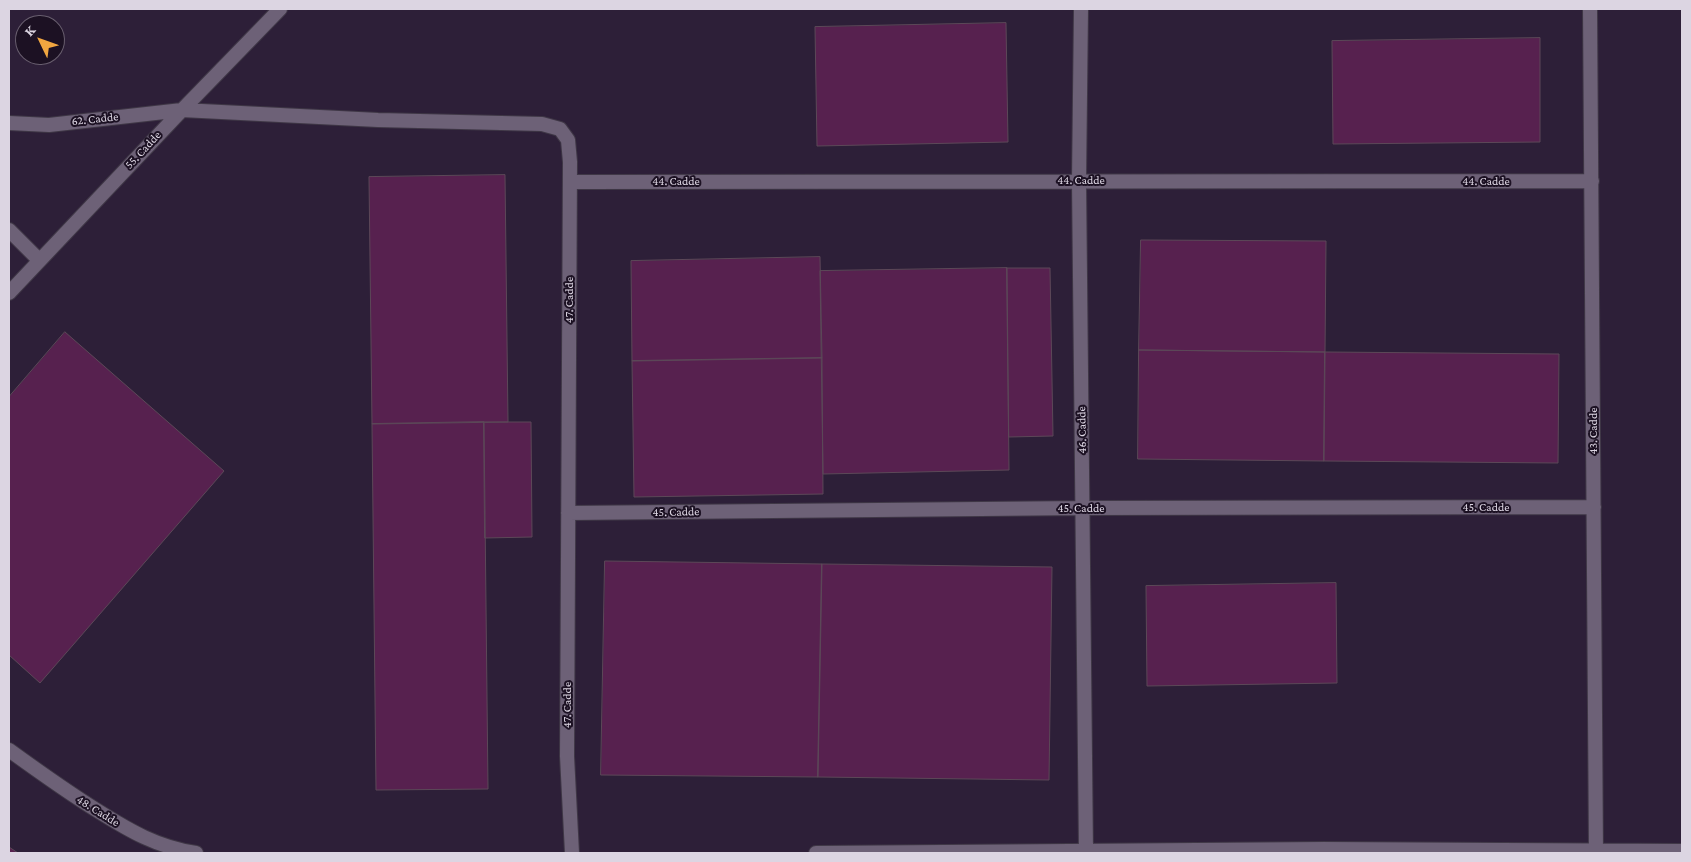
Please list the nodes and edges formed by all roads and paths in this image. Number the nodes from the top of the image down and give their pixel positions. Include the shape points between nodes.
1 (280, 9) edge
2 (1081, 9) edge
3 (1590, 9) edge
4 (182, 110) junction
5 (9, 123) edge
6 (1079, 180) junction
7 (1592, 181) junction
8 (570, 182) junction
9 (9, 230) edge
10 (39, 260) junction
11 (9, 293) edge
12 (1594, 507) junction
13 (1083, 508) junction
14 (568, 513) junction
15 (9, 750) edge
16 (1682, 850) edge
17 (1086, 852) edge
18 (1532, 852) edge
19 (1595, 852) edge
20 (196, 853) edge
21 (572, 853) edge
22 (816, 853) edge

1 - 4 street, 55. Cadde
2 - 6 street, 46. Cadde
3 - 7 street, 43. Cadde
4 - 5 street, 62. Cadde via 49,125
4 - 8 street, 47. Cadde via 542,124 560,129 568,140
4 - 10 street, 55. Cadde
6 - 7 street, 44. Cadde
6 - 8 street, 44. Cadde
6 - 13 street, 46. Cadde
7 - 12 street, 43. Cadde
8 - 14 street, 47. Cadde
9 - 10 street
10 - 11 street, 55. Cadde
12 - 13 street, 45. Cadde
12 - 19 street, 43. Cadde
13 - 14 street, 45. Cadde
13 - 17 street, 46. Cadde
14 - 21 street, 47. Cadde via 567,756
15 - 20 street, 48. Cadde via 57,786 136,834 159,845
16 - 19 street
17 - 18 street
17 - 22 street
18 - 19 street

